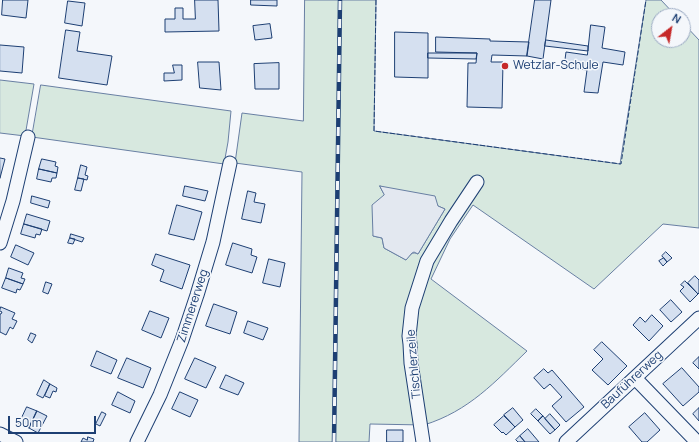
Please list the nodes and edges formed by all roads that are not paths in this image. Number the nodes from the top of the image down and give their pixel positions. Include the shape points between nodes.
1 (28, 137) dead end
2 (230, 163) dead end
3 (477, 182) dead end
4 (0, 244) edge
5 (699, 318) edge
6 (635, 378) junction
7 (0, 434) edge
8 (16, 442) edge
9 (137, 442) edge
10 (423, 442) edge
11 (566, 442) edge
12 (697, 442) edge

1 - 4 street
2 - 9 street, Zimmererweg via 213,242 198,295 160,395
3 - 10 street, Tischlerzeile via 427,261 412,308 410,351
5 - 6 street, Bauführerweg
6 - 11 street, Bauführerweg
6 - 12 street
7 - 8 street

